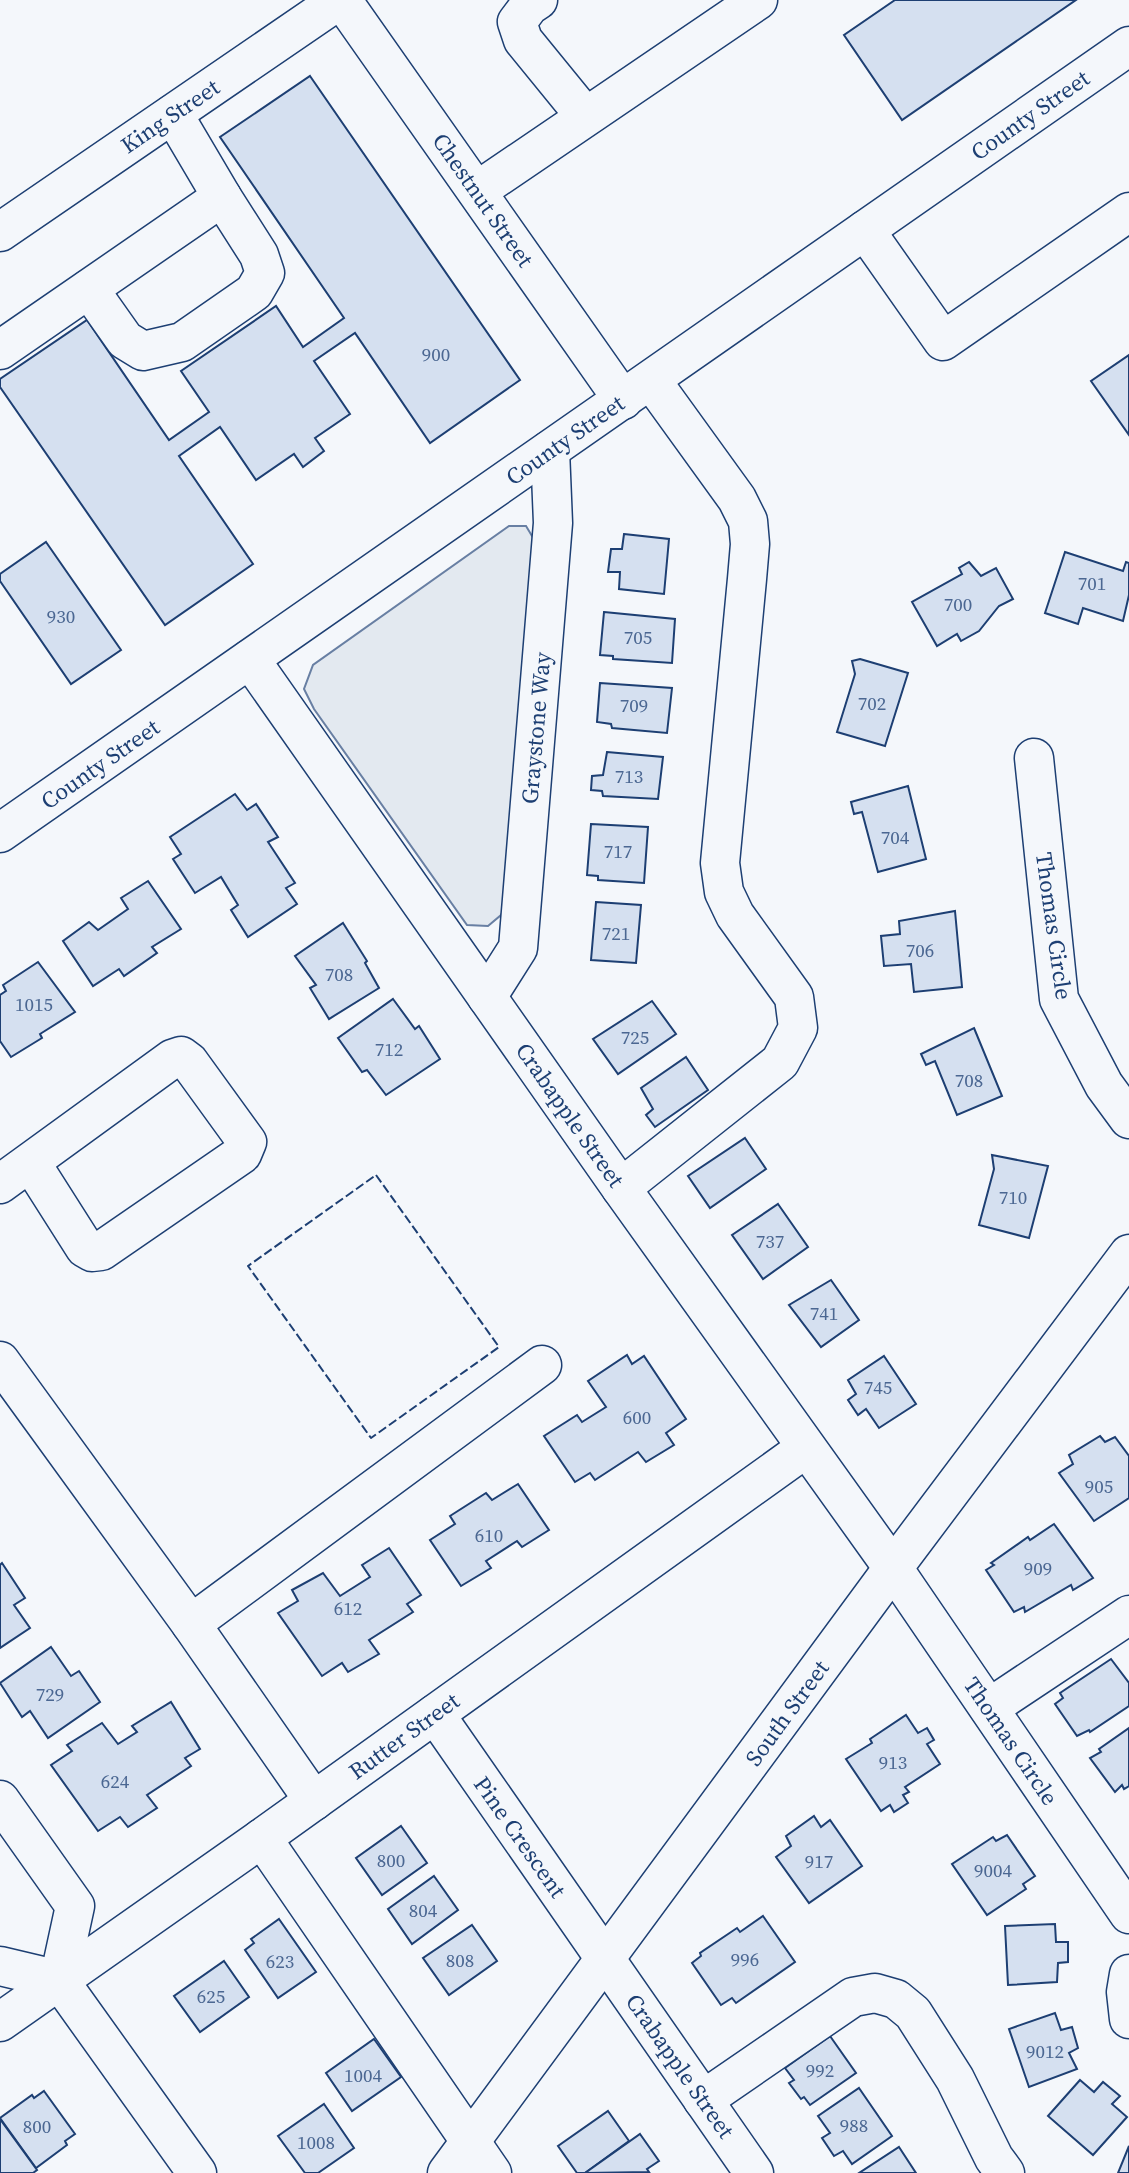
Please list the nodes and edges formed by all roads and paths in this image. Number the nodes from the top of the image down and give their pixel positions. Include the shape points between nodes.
1 (341, 0) edge
2 (538, 0) edge
3 (758, 0) edge
4 (1129, 46) edge
5 (173, 114) junction
6 (585, 116) junction
7 (477, 191) junction
8 (222, 197) junction
9 (1129, 212) edge
10 (865, 230) junction
11 (0, 232) edge
12 (89, 289) junction
13 (0, 350) edge
14 (637, 390) junction
15 (550, 450) junction
16 (250, 659) junction
17 (1034, 758) dead end
18 (0, 833) edge
19 (487, 998) junction
20 (1129, 1119) edge
21 (31, 1163) junction
22 (0, 1184) edge
23 (621, 1188) junction
24 (1129, 1254) edge
25 (0, 1361) edge
26 (542, 1364) dead end
27 (806, 1448) junction
28 (893, 1569) junction
29 (1129, 1615) edge
30 (191, 1624) junction
31 (989, 1708) junction
32 (435, 1714) junction
33 (0, 1800) edge
34 (314, 1801) junction
35 (262, 1838) junction
36 (1129, 1914) edge
37 (605, 1960) junction
38 (0, 1966) edge
39 (1129, 1974) edge
40 (59, 1980) junction
41 (1129, 2019) edge
42 (0, 2022) edge
43 (703, 2100) junction
44 (470, 2142) junction
45 (197, 2173) edge
46 (447, 2173) edge
47 (492, 2173) edge
48 (754, 2173) edge
49 (1005, 2173) edge

1 - 5 street, King Street
1 - 7 street, Chestnut Street
2 - 6 street via 517,22 523,40
3 - 6 street
4 - 10 street, County Street
5 - 8 street
5 - 11 street, King Street
6 - 7 street
7 - 14 street, Chestnut Street
8 - 12 street
8 - 12 street via 259,255 265,273 254,292 223,314 182,342 142,351 125,340
9 - 10 street via 943,341
10 - 14 street, County Street
12 - 13 street
14 - 15 street, County Street
14 - 23 street, Chestnut Street via 737,499 748,522 748,567 720,863 724,892 735,915 794,997 798,1028 780,1062
15 - 16 street, County Street
15 - 19 street, Graystone Way via 553,523 518,948
16 - 18 street, County Street
16 - 19 street, Crabapple Street
17 - 20 street, Thomas Circle via 1059,999 1104,1085
19 - 23 street, Crabapple Street
21 - 21 street via 181,1056 247,1142 242,1154 101,1251 92,1252 85,1248
21 - 22 street
23 - 27 street, Crabapple Street
24 - 28 street, South Street
25 - 30 street
26 - 30 street
27 - 28 street, Crabapple Street
27 - 32 street, Rutter Street
28 - 31 street, Thomas Circle
28 - 37 street, South Street
29 - 31 street
30 - 34 street
31 - 36 street, Thomas Circle
32 - 34 street, Rutter Street
32 - 37 street, Pine Crescent
33 - 40 street via 75,1906
34 - 35 street, Rutter Street
35 - 40 street, Rutter Street
35 - 44 street
37 - 43 street, Crabapple Street
37 - 44 street, South Street
38 - 40 street
39 - 41 street
40 - 42 street, Rutter Street
40 - 45 street
43 - 48 street, Crabapple Street
43 - 49 street via 853,1997 875,1993 896,1999 913,2013 955,2078
44 - 46 street, South Street
44 - 47 street

